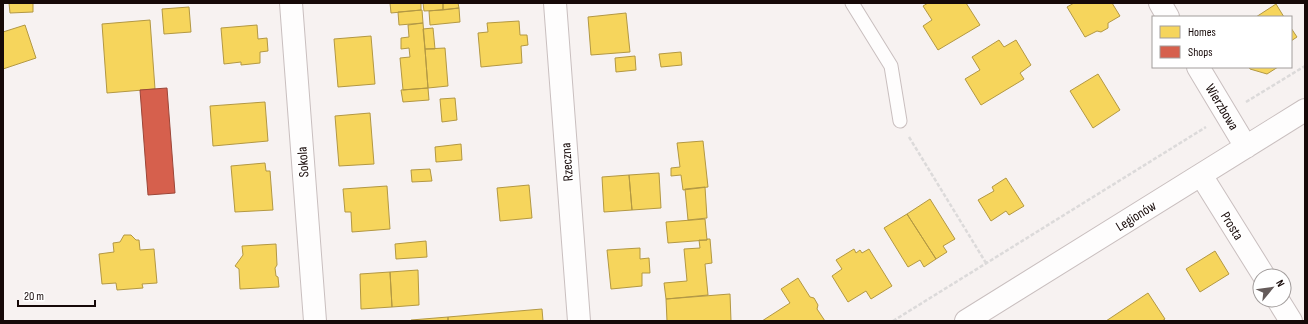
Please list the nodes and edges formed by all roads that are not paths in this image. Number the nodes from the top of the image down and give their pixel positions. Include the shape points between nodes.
1 (291, 3) edge
2 (555, 3) edge
3 (852, 3) edge
4 (1160, 3) edge
5 (1167, 16) edge
6 (1199, 68) edge
7 (1305, 110) edge
8 (900, 121) road end
9 (1246, 147) junction
10 (1201, 175) junction
11 (1259, 268) edge
12 (1283, 308) edge
13 (315, 321) edge
14 (579, 321) edge
15 (966, 321) edge
16 (1291, 321) edge

1 - 13 street, Sokola
2 - 14 street, Rzeczna
3 - 8 lane via 891,66
4 - 5 street
6 - 9 street, Wierzbowa
7 - 9 street, Legionów
9 - 10 street, Legionów
10 - 11 street, Prosta
10 - 15 street, Legionów
12 - 16 street

